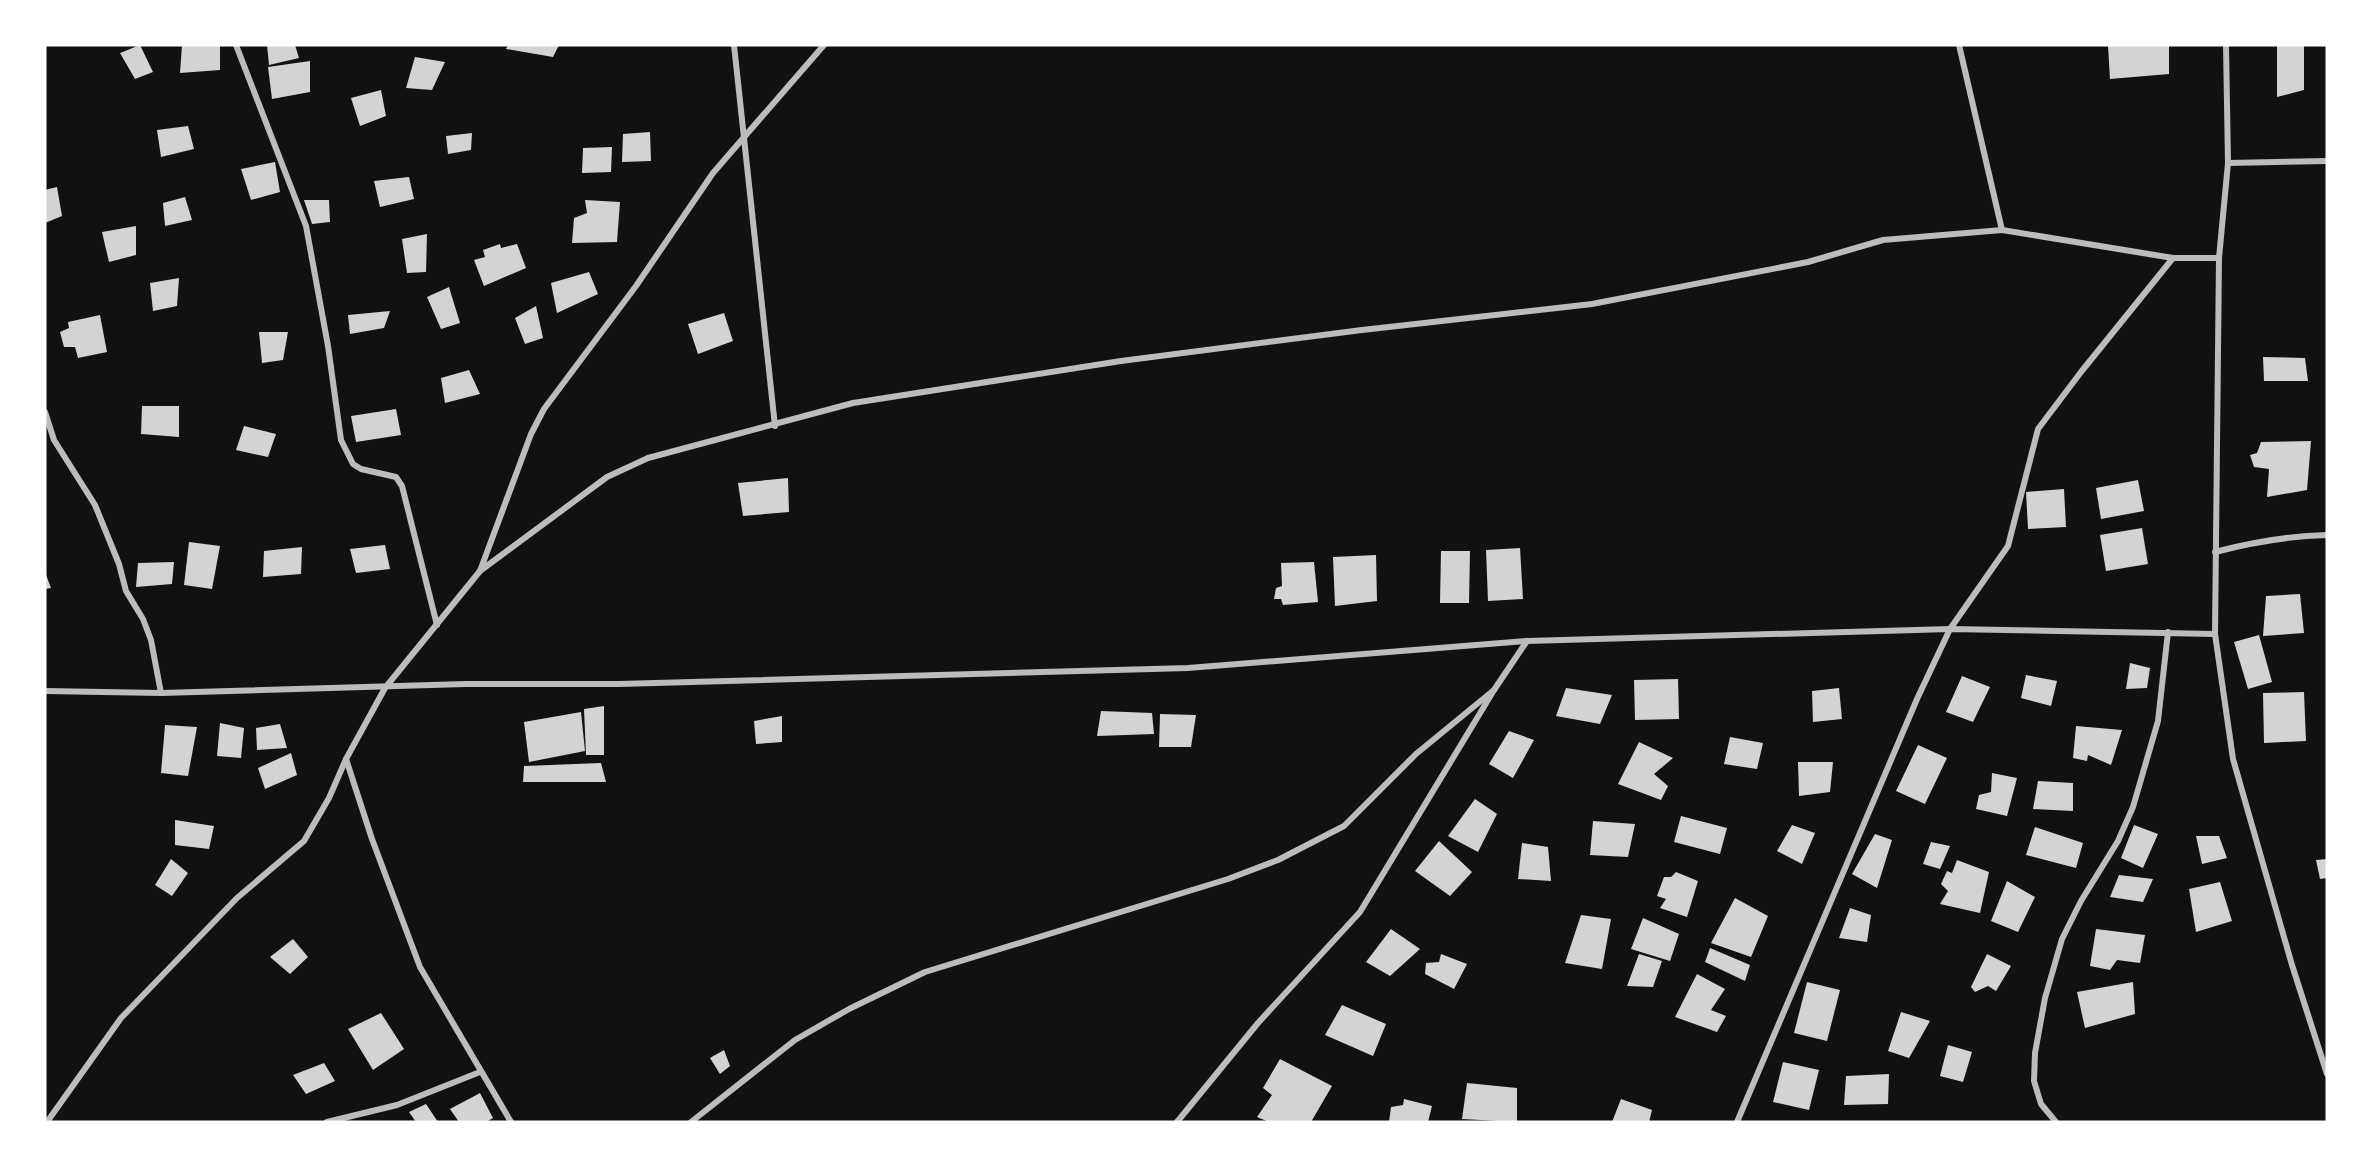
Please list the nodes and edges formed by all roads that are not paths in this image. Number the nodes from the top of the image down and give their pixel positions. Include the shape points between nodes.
1 (236, 45) edge
2 (734, 45) edge
3 (824, 45) edge
4 (1959, 45) edge
5 (2226, 45) edge
6 (744, 134) junction
7 (2327, 161) edge
8 (2228, 163) junction
9 (2002, 230) junction
10 (2173, 258) junction
11 (2219, 258) junction
12 (45, 412) edge
13 (774, 426) junction
14 (2327, 535) edge
15 (2215, 552) junction
16 (480, 572) junction
17 (437, 625) junction
18 (1950, 629) junction
19 (2168, 632) junction
20 (2215, 634) junction
21 (1527, 641) junction
22 (386, 688) junction
23 (1494, 690) junction
24 (45, 691) edge
25 (161, 693) junction
26 (346, 759) junction
27 (480, 1072) junction
28 (2327, 1074) edge
29 (47, 1122) edge
30 (327, 1122) edge
31 (512, 1122) edge
32 (691, 1122) edge
33 (1177, 1122) edge
34 (1737, 1122) edge
35 (2056, 1122) edge

1 - 17 street via 306,226 341,440 353,464 396,477 402,486
2 - 6 street
3 - 6 street
4 - 9 street
5 - 8 street
6 - 13 street
6 - 16 street via 712,172 636,286 544,409
7 - 8 street
8 - 11 street
9 - 10 street
9 - 13 street via 1883,240 1808,262 1592,304 1132,360 923,392 853,404
10 - 11 street
10 - 18 street via 2038,429 2008,546
11 - 15 street
12 - 25 street via 54,440 95,505 126,591 143,620
13 - 16 street via 648,458 607,477
14 - 15 street via 2282,537
15 - 20 street
16 - 17 street
17 - 22 street
18 - 19 street
18 - 21 street
18 - 34 street
19 - 20 street
19 - 35 street via 2157,721 2133,807 2062,939 2045,998 2034,1081 2041,1104
20 - 28 street via 2234,759
21 - 22 street via 1188,668
21 - 23 street
22 - 25 street
22 - 26 street
23 - 32 street via 1416,754 1344,826 1278,860 1228,879 925,972 795,1040
23 - 33 street via 1360,912 1258,1023
24 - 25 street
26 - 27 street via 420,967
26 - 29 street via 304,841 237,898 121,1018
27 - 30 street via 397,1105
27 - 31 street

